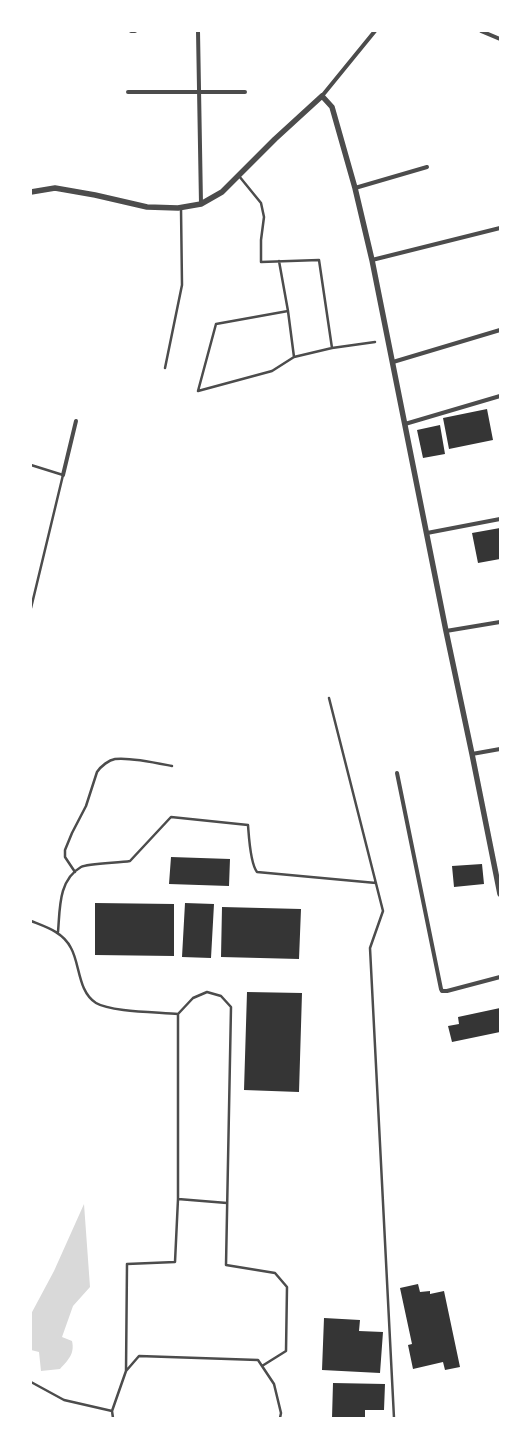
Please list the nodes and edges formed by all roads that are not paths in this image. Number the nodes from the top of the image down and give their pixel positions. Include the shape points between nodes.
1 (132, 31) edge
2 (135, 31) edge
3 (198, 31) edge
4 (375, 31) edge
5 (481, 31) edge
6 (500, 39) edge
7 (128, 92) dead end
8 (199, 92) junction
9 (245, 92) dead end
10 (322, 96) junction
11 (426, 166) dead end
12 (239, 176) junction
13 (355, 188) junction
14 (31, 192) edge
15 (201, 204) junction
16 (181, 207) junction
17 (500, 228) edge
18 (372, 260) junction
19 (279, 261) junction
20 (288, 311) junction
21 (500, 330) edge
22 (375, 342) dead end
23 (332, 348) junction
24 (294, 357) junction
25 (393, 362) junction
26 (165, 368) dead end
27 (500, 396) edge
28 (76, 421) dead end
29 (405, 424) junction
30 (31, 465) edge
31 (63, 475) junction
32 (500, 519) edge
33 (426, 533) junction
34 (31, 608) edge
35 (500, 622) edge
36 (446, 631) junction
37 (329, 698) dead end
38 (500, 750) edge
39 (472, 754) junction
40 (172, 766) dead end
41 (397, 773) dead end
42 (75, 872) junction
43 (498, 876) edge
44 (376, 883) junction
45 (500, 894) edge
46 (31, 921) edge
47 (58, 932) junction
48 (500, 977) edge
49 (178, 1014) junction
50 (178, 1199) junction
51 (227, 1203) junction
52 (262, 1366) junction
53 (126, 1371) junction
54 (31, 1382) edge
55 (112, 1411) junction
56 (113, 1418) edge
57 (280, 1418) edge
58 (394, 1418) edge

1 - 2 street
3 - 8 street
4 - 10 street
5 - 6 street
7 - 8 street
8 - 9 street
8 - 15 street
10 - 12 street
10 - 13 street via 332,107
11 - 13 street
12 - 15 street via 222,192
12 - 19 lane via 261,203 264,217 261,262
13 - 18 street
14 - 16 street via 55,188 147,207
15 - 16 street
16 - 26 lane via 182,285
17 - 18 street
18 - 25 street
19 - 20 lane
19 - 23 lane via 319,260
20 - 24 lane
20 - 24 lane via 216,324 198,391 272,371
21 - 25 street
22 - 23 lane
23 - 24 lane
25 - 29 street
27 - 29 street
28 - 31 street
29 - 33 street
30 - 31 lane
31 - 34 lane
32 - 33 street
33 - 36 street
35 - 36 street
36 - 39 street
37 - 44 lane
38 - 39 street
39 - 43 street
40 - 42 lane via 114,759 100,767 86,806 65,850 65,857
41 - 48 street via 442,991
42 - 44 lane via 81,867 130,861 171,817 248,825 252,858 257,872
42 - 47 lane via 68,878 61,894
43 - 45 street
44 - 58 lane via 383,911 370,948
46 - 47 lane
47 - 49 lane via 71,947 84,990 95,1003 112,1008
49 - 50 lane
49 - 51 lane via 193,998 206,992 221,996 231,1007
50 - 51 lane
50 - 53 lane via 175,1262 127,1264
51 - 52 lane via 226,1265 275,1273 288,1287 286,1351
52 - 53 lane via 258,1360 139,1356
52 - 57 lane via 274,1384
53 - 55 lane
54 - 55 lane via 64,1400
55 - 56 lane

